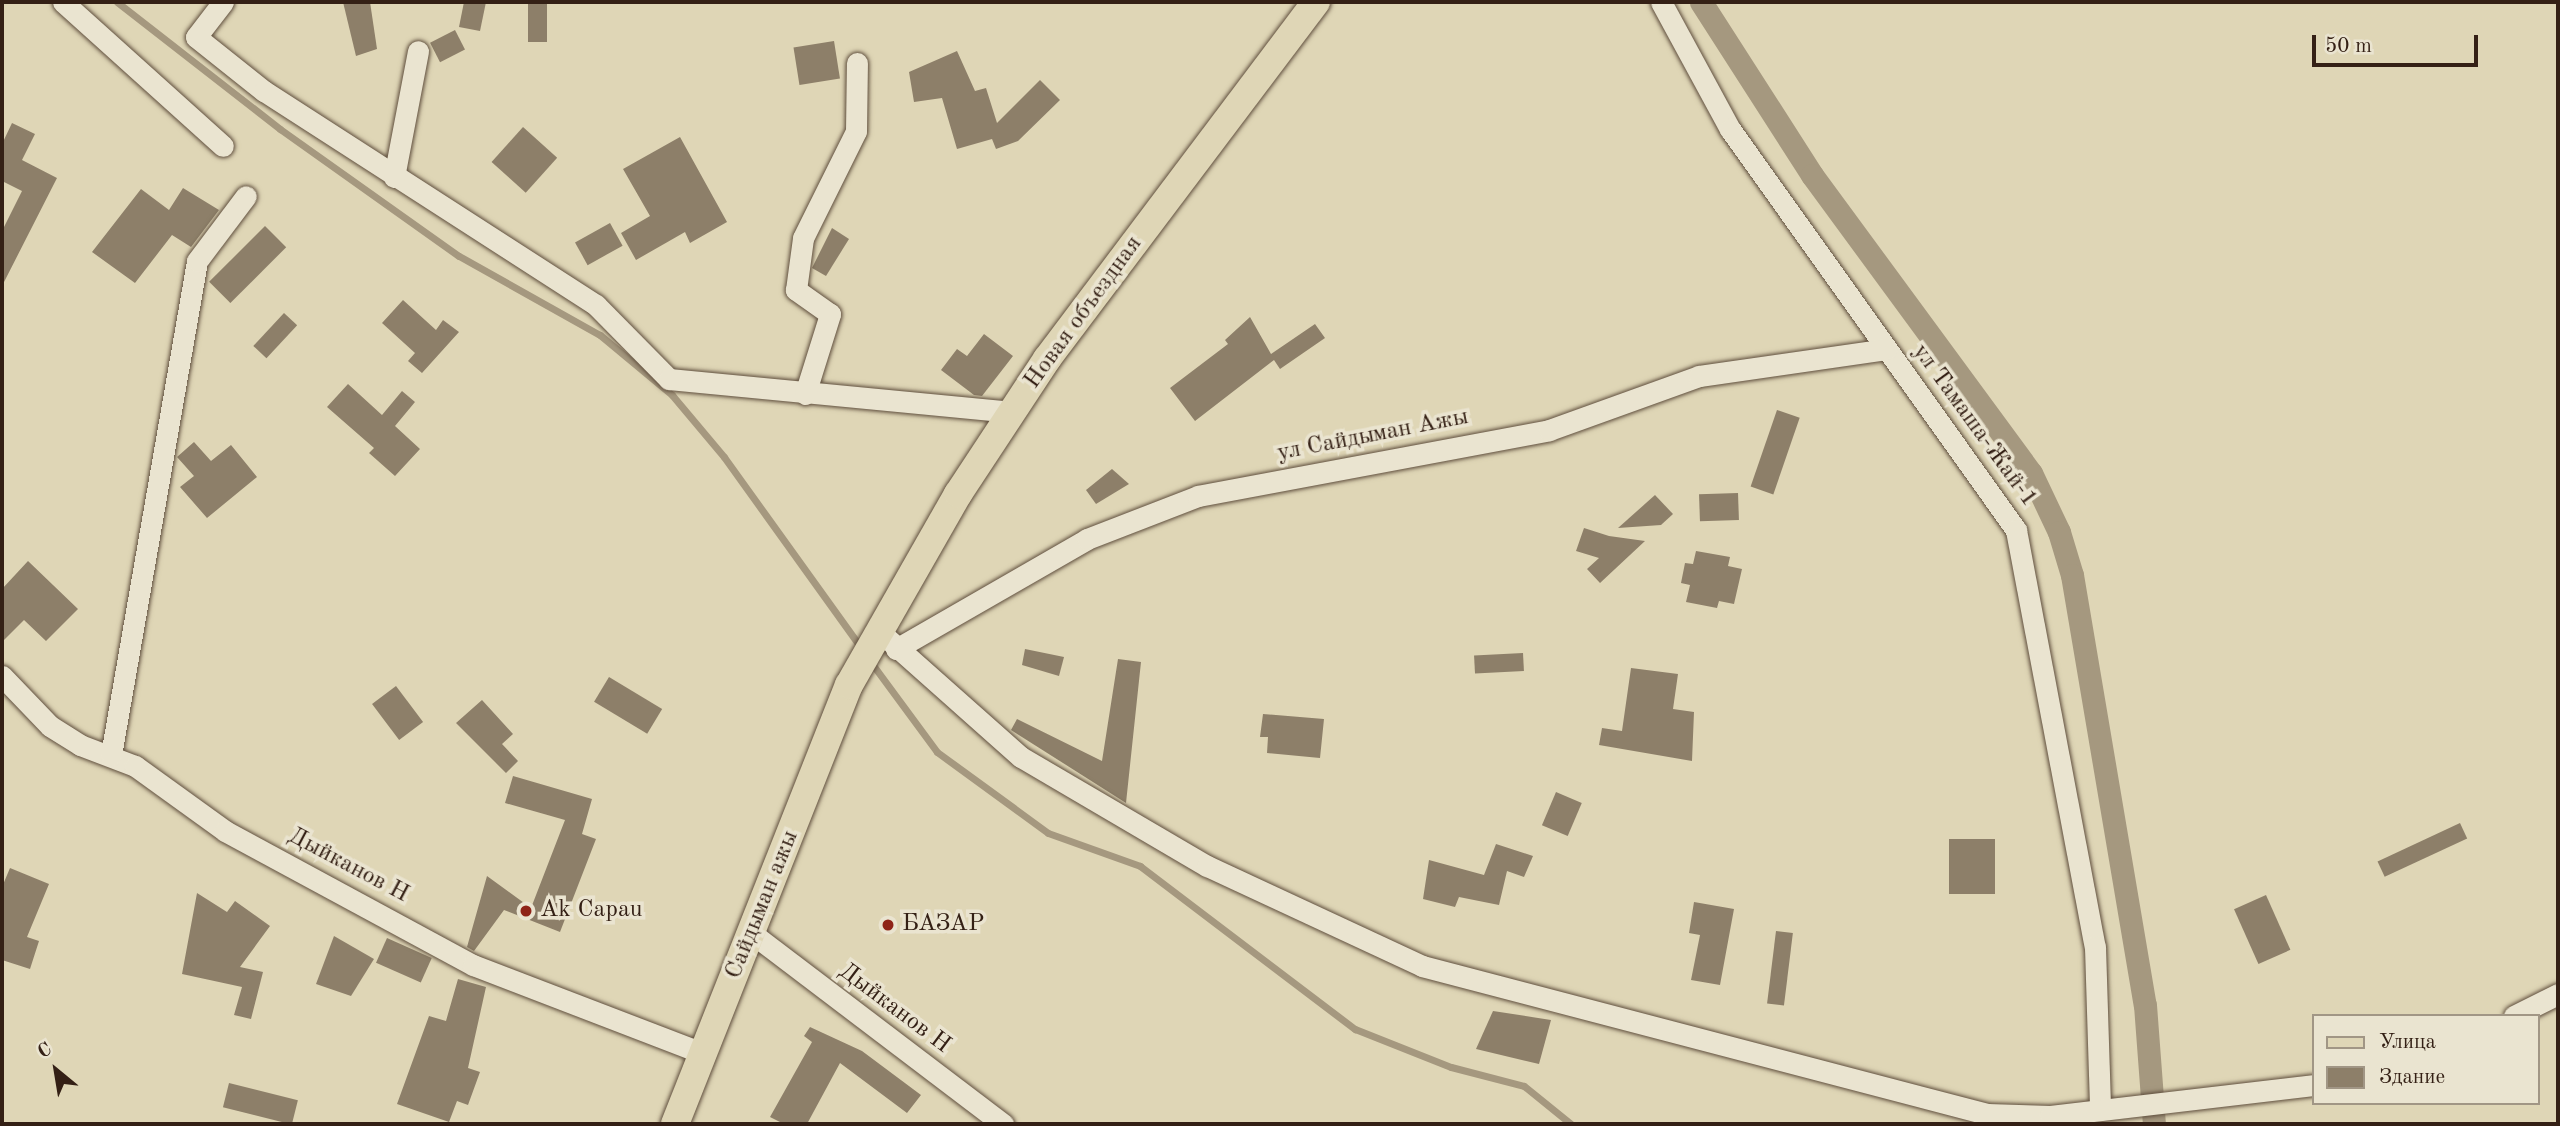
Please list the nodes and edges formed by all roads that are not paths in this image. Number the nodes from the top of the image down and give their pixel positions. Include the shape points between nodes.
1 (63, 2) edge
2 (223, 2) edge
3 (1316, 2) edge
4 (1661, 2) edge
5 (418, 51) dead end
6 (857, 63) dead end
7 (223, 146) dead end
8 (394, 177) junction
9 (246, 196) dead end
10 (1886, 349) junction
11 (805, 394) junction
12 (1012, 412) junction
13 (883, 640) junction
14 (2, 676) edge
15 (849, 685) joint
16 (111, 755) junction
17 (754, 935) junction
18 (2558, 994) edge
19 (2518, 1014) edge
20 (700, 1052) junction
21 (2312, 1085) edge
22 (2102, 1110) junction
23 (675, 1124) edge
24 (1003, 1124) edge

1 - 7 street
2 - 8 street via 196,37 264,91
3 - 12 main road, Новая объездная
4 - 10 street, ул Тамаша-Жай-1 via 1730,129
5 - 8 street
6 - 11 street via 856,131 803,238 796,290 830,314
8 - 11 street via 596,305 669,379
9 - 16 street via 197,261
10 - 13 street, ул Сайдыман Ажы via 1699,376 1549,430 1199,496 1087,539
10 - 22 street, ул Тамаша-Жай-1 via 2016,530 2095,947
11 - 12 street
12 - 13 main road, Новая объездная
13 - 15 main road, Новая объездная
13 - 22 street via 1021,757 1207,866 1422,966 1987,1114
14 - 16 street, Дыйканов Н via 50,726
15 - 17 main road, Сайдыман ажы
16 - 20 street, Дыйканов Н via 225,831 473,965
17 - 20 main road, Сайдыман ажы
17 - 24 street, Дыйканов Н
18 - 19 street
20 - 23 main road, Сайдыман ажы
21 - 22 street

